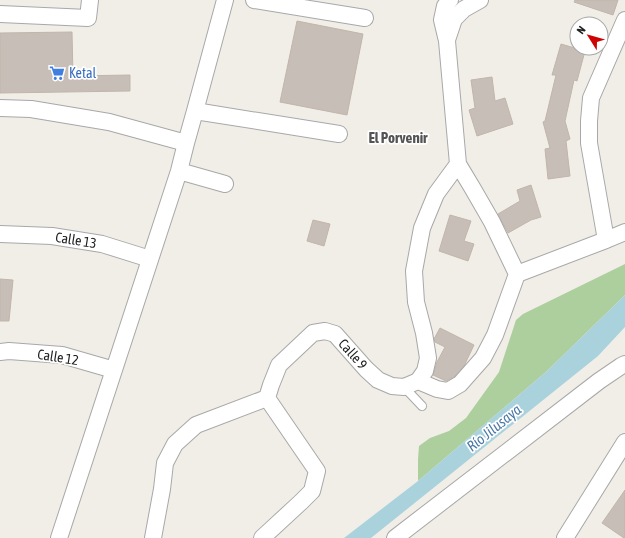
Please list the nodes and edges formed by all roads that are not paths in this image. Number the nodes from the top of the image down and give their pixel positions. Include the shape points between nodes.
1 (90, 0) edge
2 (225, 0) edge
3 (254, 0) edge
4 (450, 0) edge
5 (480, 0) edge
6 (0, 14) edge
7 (365, 18) dead end
8 (625, 20) edge
9 (447, 41) junction
10 (0, 108) edge
11 (195, 111) junction
12 (339, 134) dead end
13 (186, 143) junction
14 (458, 164) junction
15 (179, 171) junction
16 (225, 184) dead end
17 (625, 232) edge
18 (0, 234) edge
19 (606, 240) junction
20 (150, 259) junction
21 (517, 274) junction
22 (0, 352) edge
23 (625, 364) edge
24 (114, 370) junction
25 (411, 384) junction
26 (267, 398) junction
27 (422, 406) dead end
28 (625, 442) edge
29 (59, 538) edge
30 (153, 538) edge
31 (262, 538) edge
32 (395, 538) edge
33 (565, 538) edge

1 - 6 street via 88,18
2 - 11 street
3 - 7 street
4 - 9 street via 445,6 442,20
5 - 9 street via 464,9 454,19
8 - 19 street via 591,98 589,143
9 - 14 street
10 - 13 street via 31,109 109,122
11 - 12 street
11 - 13 street
13 - 15 street
14 - 21 street via 492,222
14 - 25 street via 436,194 422,228 414,271 416,302 428,358 425,371
15 - 16 street
15 - 20 street
17 - 19 street
18 - 20 street, Calle 13 via 52,236 102,244
19 - 21 street
20 - 24 street
21 - 25 street, Calle 9 via 495,335 483,358 460,384 448,392
22 - 24 street, Calle 12 via 62,355
23 - 32 street via 599,381
24 - 29 street
25 - 26 street, Calle 9 via 392,386 378,380 335,334 324,331 313,333 279,365
25 - 27 lane
26 - 30 street via 196,425 175,444 165,463
26 - 31 street via 317,471 312,491
28 - 33 street

